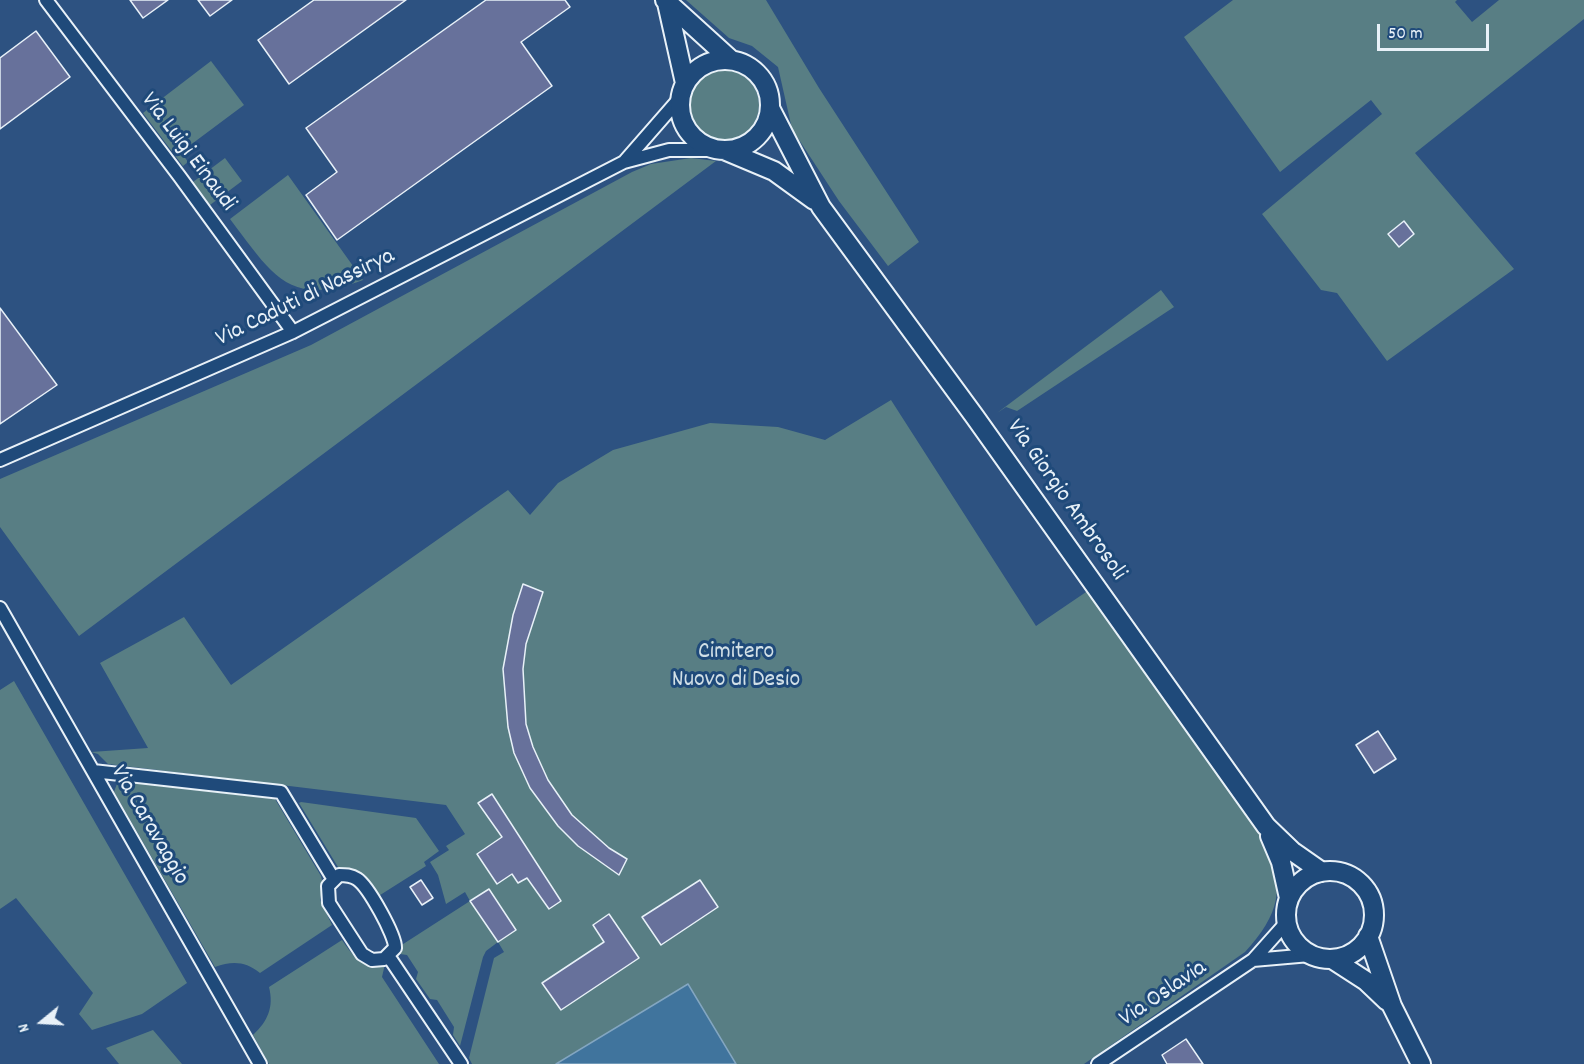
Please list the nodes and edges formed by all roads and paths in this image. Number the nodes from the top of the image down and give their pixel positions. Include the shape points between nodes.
1 (46, 0) edge
2 (666, 2) edge
3 (731, 60) junction
4 (682, 90) junction
5 (770, 108) junction
6 (720, 150) junction
7 (624, 162) junction
8 (821, 207) junction
9 (292, 332) junction
10 (0, 460) edge
11 (0, 608) edge
12 (93, 771) junction
13 (1266, 826) junction
14 (1322, 872) junction
15 (333, 878) junction
16 (1289, 898) junction
17 (1286, 923) junction
18 (1368, 936) junction
19 (1310, 955) junction
20 (389, 957) junction
21 (1332, 959) junction
22 (1253, 960) junction
23 (1392, 1006) junction
24 (260, 1064) edge
25 (461, 1064) edge
26 (1098, 1064) edge
27 (1421, 1064) edge

1 - 9 street, Via Luigi Einaudi
2 - 3 main road
2 - 4 main road
3 - 4 main road via 705,64 693,72
3 - 5 main road via 744,64 760,77 769,95
4 - 6 main road via 680,112 688,131 703,145
4 - 7 street, Via Caduti di Nassirya
5 - 6 main road via 766,125 756,138 741,147
5 - 8 main road, Via Giorgio Ambrosoli
6 - 7 street, Via Caduti di Nassirya via 669,150
6 - 8 main road, Via Giorgio Ambrosoli via 774,171
7 - 9 street, Via Caduti di Nassirya
8 - 13 main road, Via Giorgio Ambrosoli
9 - 10 street, Via Caduti di Nassirya
11 - 12 street, Via Caravaggio
12 - 15 street via 281,792
12 - 24 street, Via Caravaggio
13 - 14 main road, Via Giorgio Ambrosoli via 1292,852
13 - 16 main road, Via Giorgio Ambrosoli via 1281,862
14 - 16 main road via 1302,881
14 - 18 main road via 1349,876 1365,890 1373,909
15 - 20 street via 348,875 361,883 392,933 395,948
15 - 20 street via 327,898 362,954 378,961
16 - 17 main road
17 - 19 main road via 1291,936
17 - 22 street, Via Oslavia
18 - 21 main road via 1359,948
18 - 23 main road
19 - 21 main road
19 - 22 street, Via Oslavia
20 - 25 street
21 - 23 main road via 1366,981
22 - 26 street, Via Oslavia
23 - 27 main road

